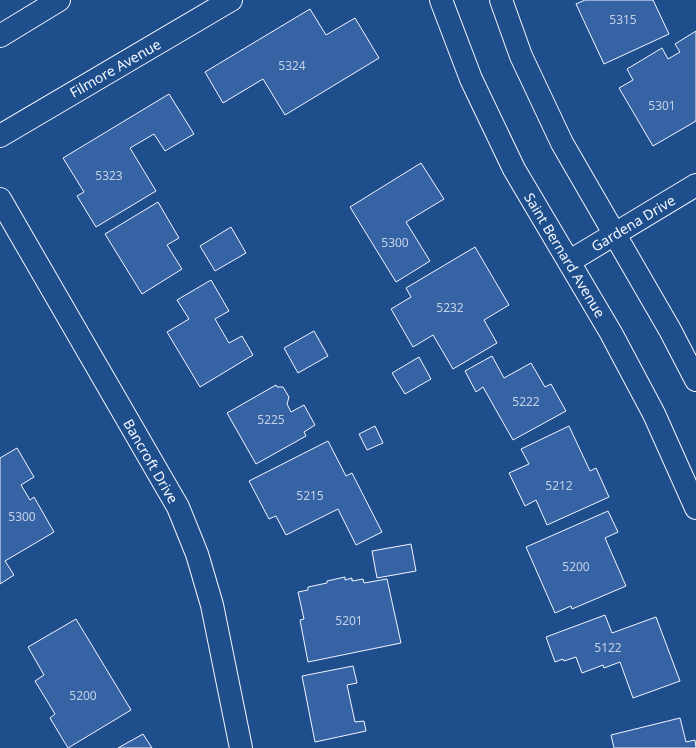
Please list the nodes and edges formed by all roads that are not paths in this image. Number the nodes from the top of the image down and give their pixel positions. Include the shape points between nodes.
1 (59, 0) edge
2 (231, 0) edge
3 (441, 0) edge
4 (501, 0) edge
5 (0, 36) edge
6 (0, 136) edge
7 (696, 186) edge
8 (0, 199) edge
9 (615, 234) junction
10 (570, 261) junction
11 (696, 380) edge
12 (696, 508) edge
13 (241, 748) edge

1 - 5 street
2 - 6 street, Filmore Avenue
3 - 10 street, Saint Bernard Avenue via 471,80 514,169
4 - 9 street via 521,56 562,143
7 - 9 street, Gardena Drive
8 - 13 street, Bancroft Drive via 178,507 197,554 212,606
9 - 10 street, Gardena Drive
9 - 11 street
10 - 12 street, Saint Bernard Avenue via 654,414

